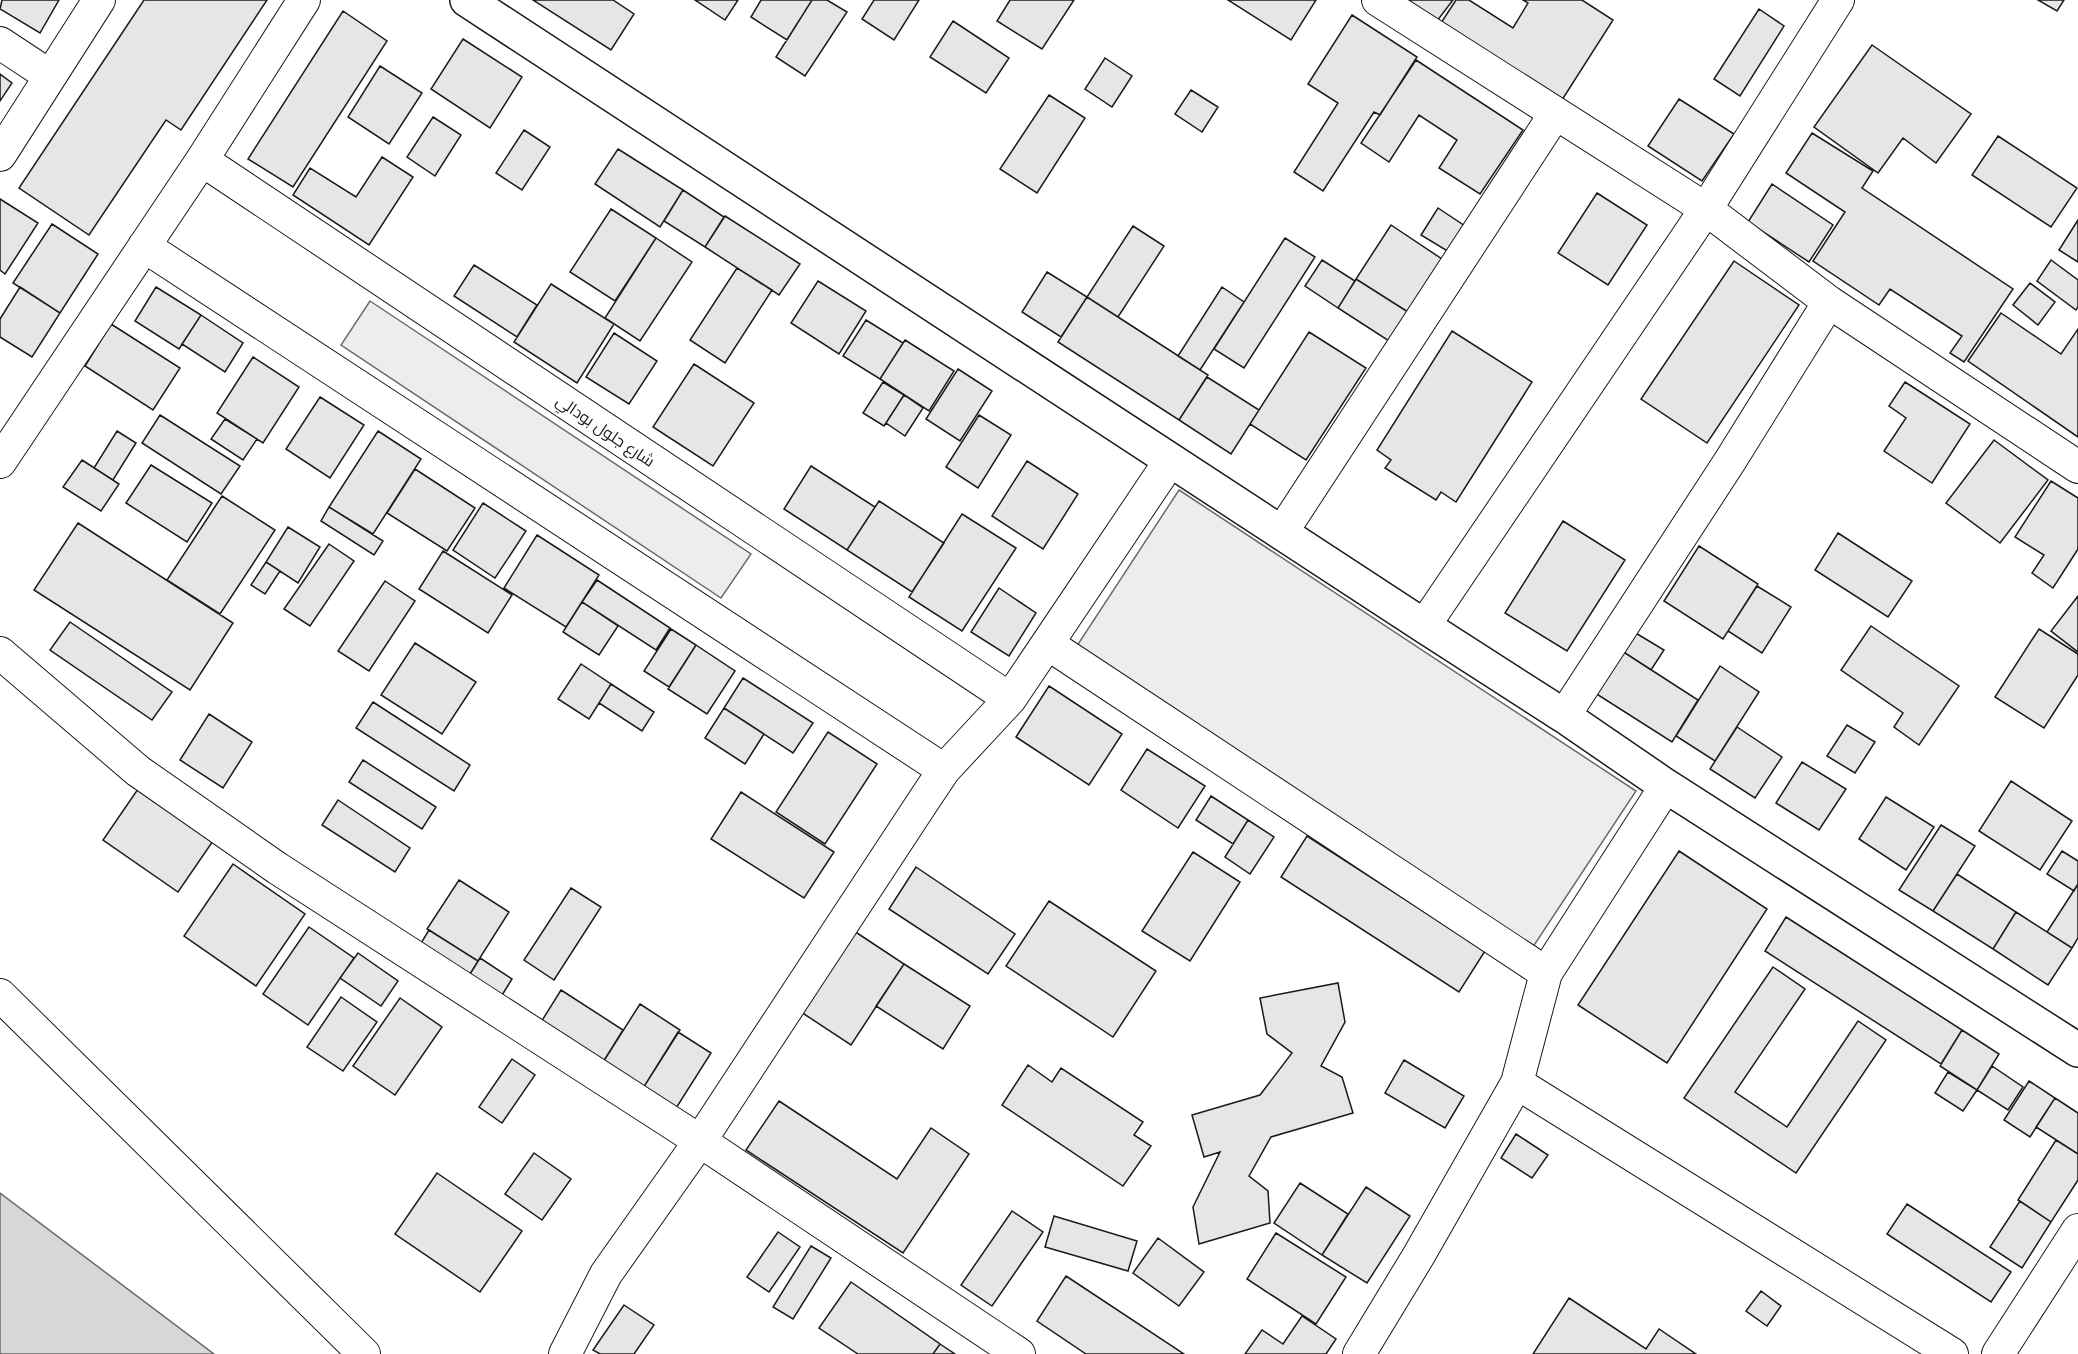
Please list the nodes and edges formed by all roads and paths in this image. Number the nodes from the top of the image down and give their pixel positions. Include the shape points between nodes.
1 (99, 0) edge
2 (304, 0) edge
3 (466, 0) edge
4 (1378, 0) edge
5 (1838, 0) edge
6 (0, 43) edge
7 (50, 76) junction
8 (1555, 114) junction
9 (0, 155) edge
10 (202, 160) junction
11 (1706, 209) junction
12 (144, 246) junction
13 (1829, 302) junction
14 (1170, 461) junction
15 (0, 462) edge
16 (2078, 467) edge
17 (1282, 532) junction
18 (1424, 626) junction
19 (1048, 644) junction
20 (0, 653) edge
21 (1010, 699) junction
22 (1564, 716) junction
23 (945, 770) junction
24 (1666, 786) junction
25 (1546, 973) junction
26 (0, 996) edge
27 (2078, 1050) edge
28 (1517, 1083) junction
29 (700, 1141) junction
30 (2078, 1230) edge
31 (2001, 1350) edge
32 (364, 1354) edge
33 (565, 1354) edge
34 (1019, 1354) edge
35 (1359, 1354) edge
36 (1953, 1354) edge

1 - 7 street
2 - 10 street
3 - 14 main road
4 - 8 street
5 - 11 street
6 - 7 street
7 - 9 street
8 - 11 street
8 - 17 street
10 - 12 street
10 - 21 street, شارع جلول بودالي
11 - 13 street
11 - 18 street
12 - 15 street
12 - 23 street
13 - 16 street
13 - 22 street
14 - 17 main road
14 - 19 street
17 - 18 main road
18 - 22 main road
19 - 21 street
19 - 25 street
20 - 29 street via 138,771 259,855
21 - 23 street
22 - 24 main road
23 - 29 street
24 - 25 street
24 - 27 main road
25 - 28 street
26 - 32 street
28 - 35 street
28 - 36 street
29 - 33 street via 606,1274
29 - 34 street
30 - 31 street
31 - 36 street

